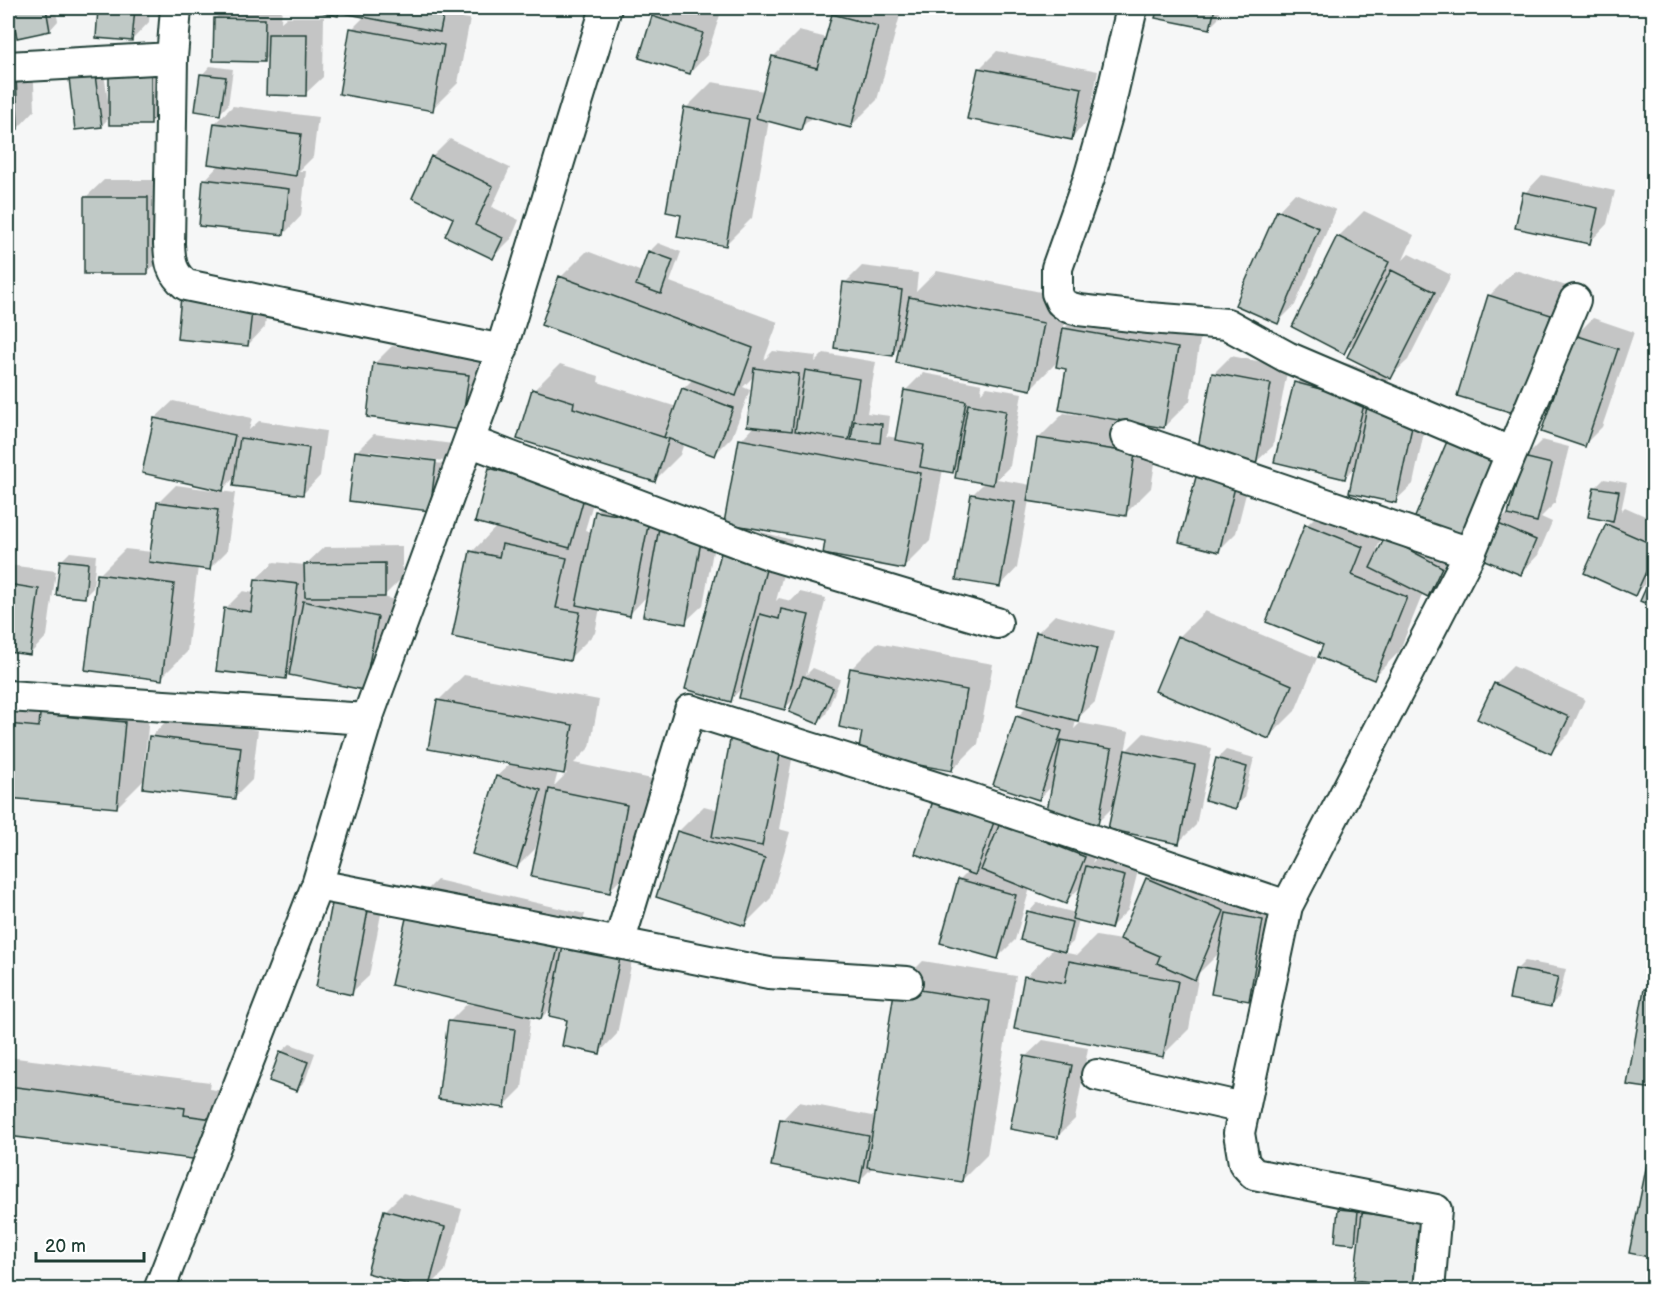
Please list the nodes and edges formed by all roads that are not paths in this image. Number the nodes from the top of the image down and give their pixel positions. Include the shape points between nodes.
1 (176, 8) edge
2 (606, 8) edge
3 (1132, 8) edge
4 (172, 58) junction
5 (8, 67) edge
6 (1575, 300) dead end
7 (501, 350) junction
8 (1126, 436) dead end
9 (469, 441) junction
10 (1510, 452) junction
11 (1470, 553) junction
12 (997, 623) dead end
13 (8, 696) edge
14 (367, 719) junction
15 (317, 885) junction
16 (1287, 906) junction
17 (619, 943) junction
18 (907, 982) dead end
19 (1097, 1075) dead end
20 (1243, 1107) junction
21 (159, 1290) edge
22 (1429, 1290) edge

1 - 4 street
2 - 7 street
3 - 10 street via 1089,178 1057,268 1056,292 1060,302 1079,310 1227,324 1287,357
4 - 5 street
4 - 7 street via 169,244 170,264 176,277 186,285
6 - 10 street
7 - 9 street
8 - 11 street
9 - 12 street via 774,556
9 - 14 street
10 - 11 street
11 - 16 street
13 - 14 street
14 - 15 street
15 - 17 street
15 - 21 street
16 - 17 street via 963,796 690,710
16 - 20 street
17 - 18 street via 769,973
19 - 20 street
20 - 22 street via 1240,1148 1244,1163 1254,1174 1436,1210

